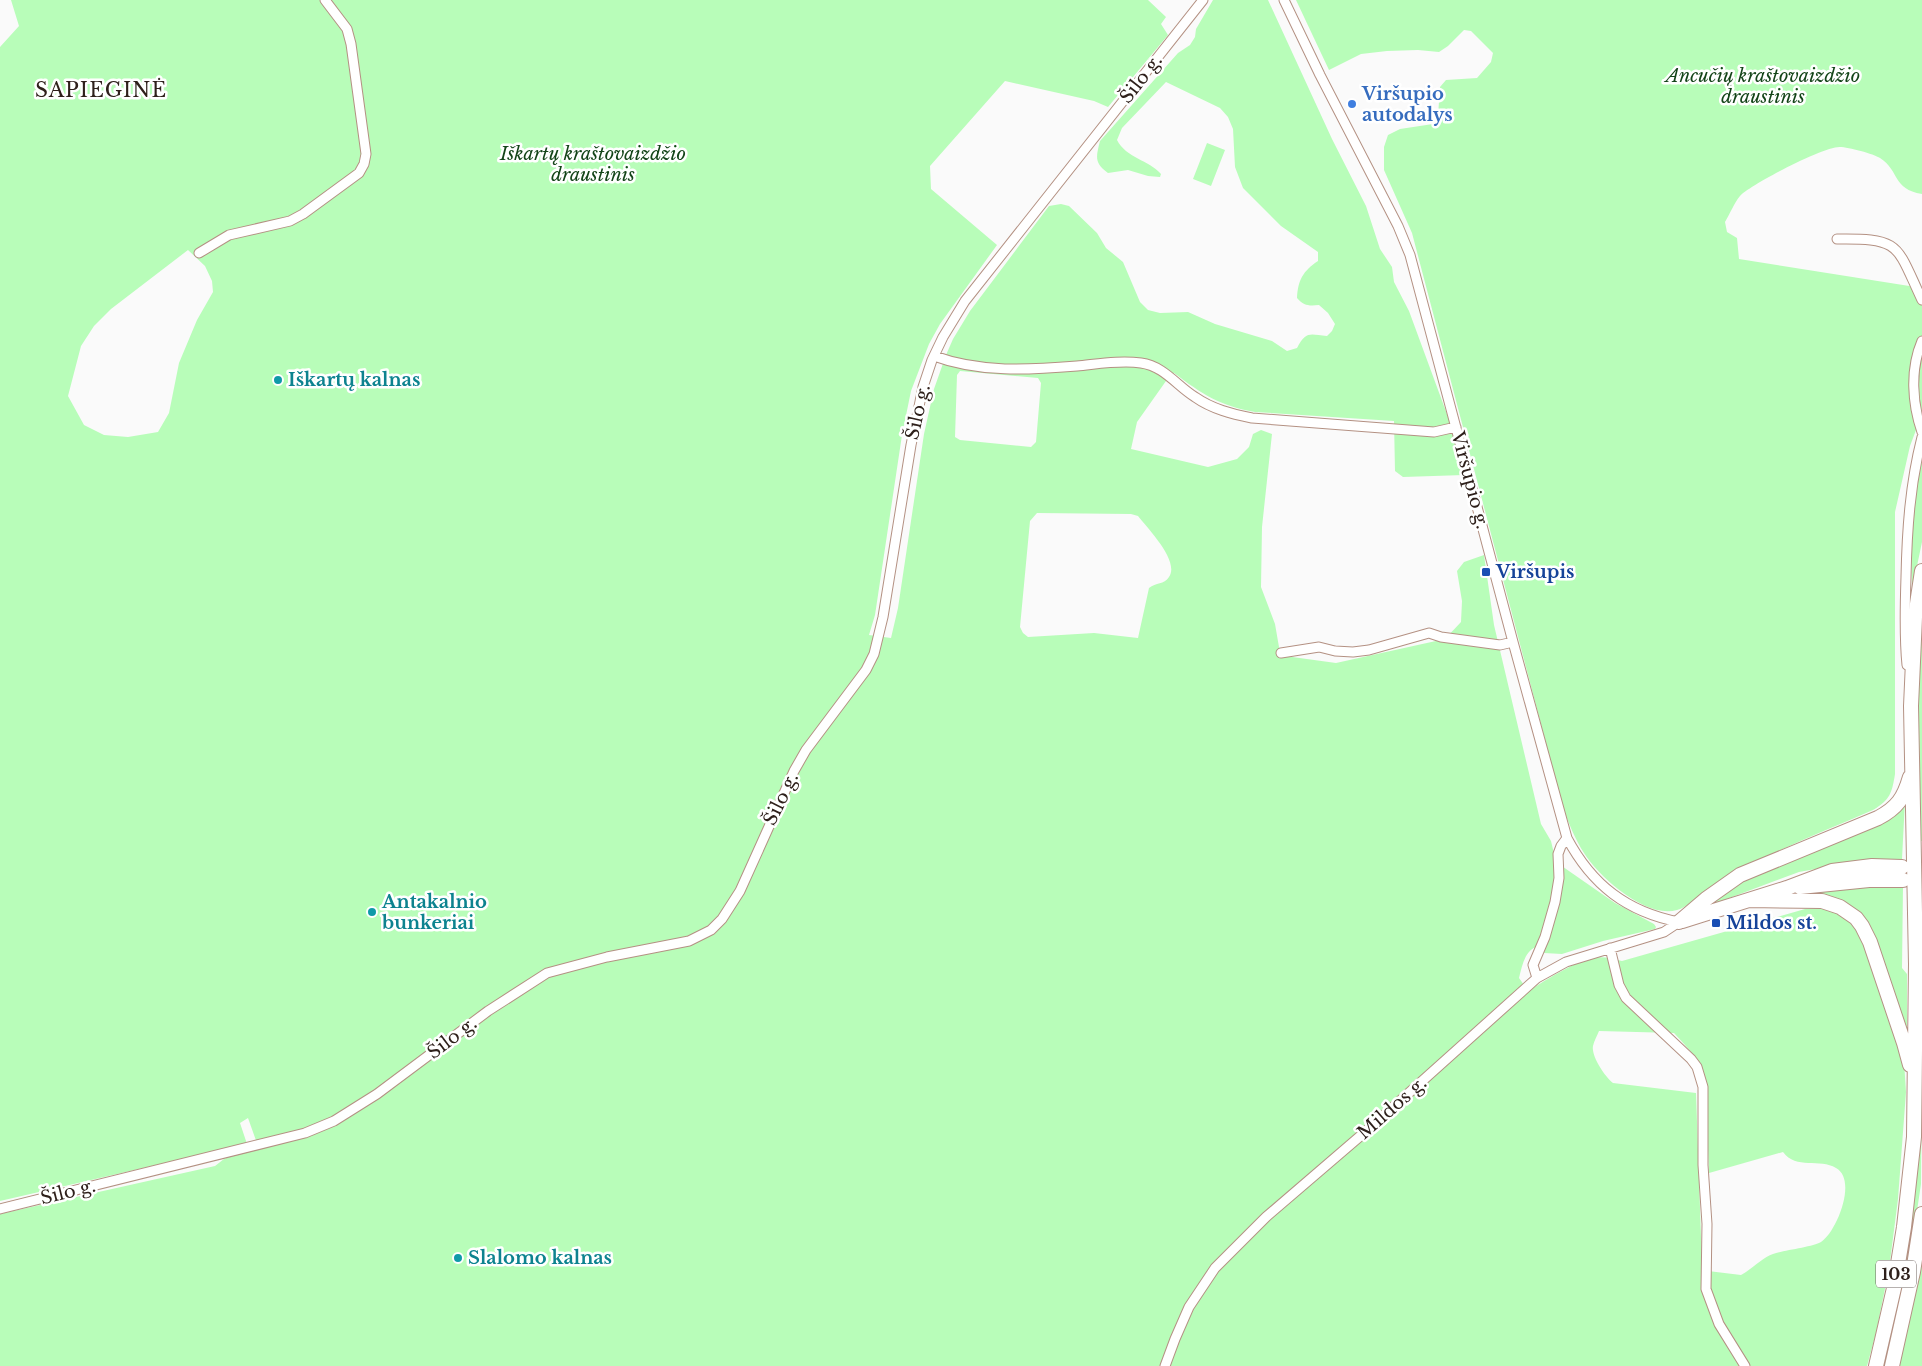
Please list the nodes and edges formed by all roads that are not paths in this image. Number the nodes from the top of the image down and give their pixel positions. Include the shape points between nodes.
1 (325, 0) edge
2 (1203, 0) edge
3 (1284, 0) edge
4 (1837, 239) dead end
5 (199, 253) dead end
6 (1922, 300) edge
7 (1922, 341) edge
8 (934, 356) junction
9 (1918, 374) edge
10 (1456, 427) junction
11 (1922, 432) edge
12 (1922, 437) edge
13 (1922, 571) edge
14 (1513, 642) junction
15 (1281, 653) dead end
16 (1911, 706) junction
17 (1913, 764) junction
18 (1567, 838) junction
19 (1902, 873) dead end
20 (1749, 900) junction
21 (1679, 922) junction
22 (1610, 948) junction
23 (1537, 978) junction
24 (1915, 1103) junction
25 (0, 1209) edge
26 (1922, 1214) edge
27 (1165, 1366) edge
28 (1745, 1366) edge
29 (1876, 1366) edge
30 (1892, 1366) edge

1 - 5 street via 343,24 351,44 366,154 364,164 359,173 303,214 229,235
2 - 8 street, Šilo g. via 965,301
3 - 10 street, Viršupio g. via 1404,240
4 - 6 street via 1877,240 1892,245 1900,254
7 - 9 street via 1916,357
8 - 10 street via 976,367 1029,370 1142,363 1160,369 1195,398 1237,415 1434,432
8 - 25 street, Šilo g. via 918,410 874,654 866,670 806,750 740,891 711,930 689,941 547,973 488,1011 377,1094 334,1121 305,1134
9 - 11 street via 1914,389
10 - 14 street, Viršupio g.
12 - 16 street via 1912,480 1907,543 1906,649
13 - 16 main road, 103 via 1915,617
14 - 15 street via 1500,645 1429,633 1369,650 1336,651 1319,647
14 - 18 street, Viršupio g.
16 - 17 main road, 103
17 - 21 main road via 1900,802 1888,812 1740,874
17 - 24 main road, 103
18 - 21 street, Viršupio g. via 1584,867 1605,888 1636,908
18 - 23 street via 1558,854 1555,902 1533,965
19 - 20 main road via 1872,866 1832,870
20 - 21 main road
20 - 24 main road via 1822,901 1840,907 1856,918 1870,942 1904,1043
21 - 22 street, Mildos g. via 1664,932
22 - 23 street, Mildos g. via 1566,962
22 - 28 street via 1619,985 1626,998 1691,1059 1700,1076 1703,1086 1707,1224 1706,1289 1719,1324
23 - 27 street, Mildos g. via 1266,1217 1215,1268 1190,1307
24 - 29 main road, 103 via 1904,1227
26 - 30 main road, 103

